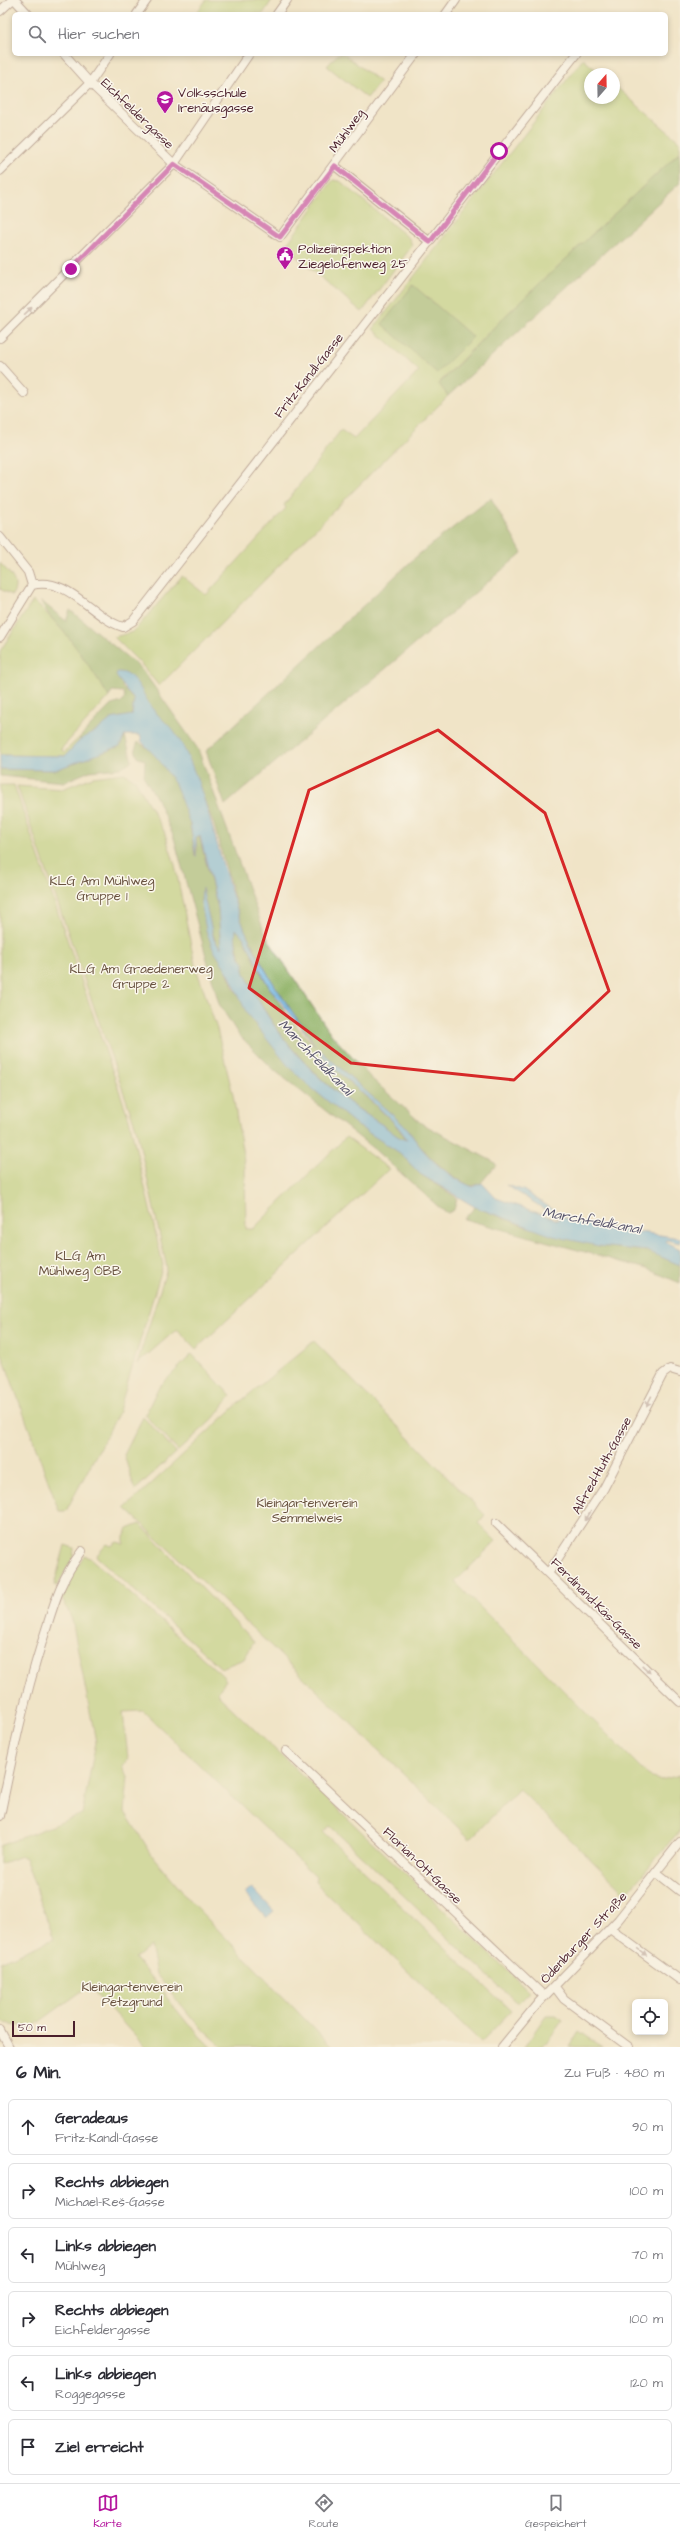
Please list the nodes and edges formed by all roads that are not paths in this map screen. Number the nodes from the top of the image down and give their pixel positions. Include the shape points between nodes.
1 (12, 0) edge
2 (16, 0) edge
3 (147, 0) edge
4 (287, 0) edge
5 (456, 0) edge
6 (0, 11) edge
7 (26, 12) edge
8 (138, 12) edge
9 (278, 12) edge
10 (447, 12) edge
11 (66, 56) edge
12 (109, 56) edge
13 (248, 56) edge
14 (415, 56) edge
15 (574, 56) edge
16 (90, 83) junction
17 (174, 164) junction
18 (335, 166) junction
19 (0, 171) edge
20 (280, 237) joint
21 (430, 242) junction
22 (0, 338) edge
23 (0, 366) edge
24 (24, 393) dead end
25 (0, 537) edge
26 (32, 585) junction
27 (0, 637) edge
28 (680, 1372) edge
29 (496, 1523) dead end
30 (82, 1551) dead end
31 (549, 1572) junction
32 (680, 1702) edge
33 (286, 1751) dead end
34 (0, 1816) edge
35 (680, 1842) edge
36 (656, 1872) junction
37 (680, 1891) edge
38 (610, 1929) junction
39 (680, 1980) edge
40 (555, 1987) junction
41 (544, 1996) junction
42 (0, 2030) edge
43 (9, 2047) edge
44 (502, 2047) edge
45 (629, 2047) edge

1 - 6 street
2 - 7 street
3 - 8 street
4 - 9 street
5 - 10 street
11 - 16 street, Eichfeldergasse
12 - 16 street
13 - 17 street
14 - 18 street, Mühlweg
15 - 21 street, Fritz-Kandl-Gasse
16 - 17 street, Eichfeldergasse
16 - 19 street
17 - 20 street, Eichfeldergasse
22 -> 17 street
18 - 20 street, Mühlweg
18 - 21 street
21 - 26 street, Fritz-Kandl-Gasse via 366,320 133,621 123,627 113,624 53,583
23 - 24 street
25 - 26 street via 28,572
26 - 27 street
28 -> 31 street, Alfred-Huth-Gasse via 670,1369 663,1374 604,1488
29 - 31 street, Ferdinand-Käs-Gasse
30 - 34 street via 68,1570 54,1599 22,1710
31 -> 32 street, Ferdinand-Käs-Gasse
33 - 41 street, Florian-Ott-Gasse
35 - 36 street, Ödenburger Straße
36 - 37 street
36 - 38 street, Ödenburger Straße
38 -> 39 street
38 - 40 street, Ödenburger Straße
40 - 41 street, Ödenburger Straße
40 - 45 street via 564,1999
41 - 44 street, Ödenburger Straße
42 - 43 street

